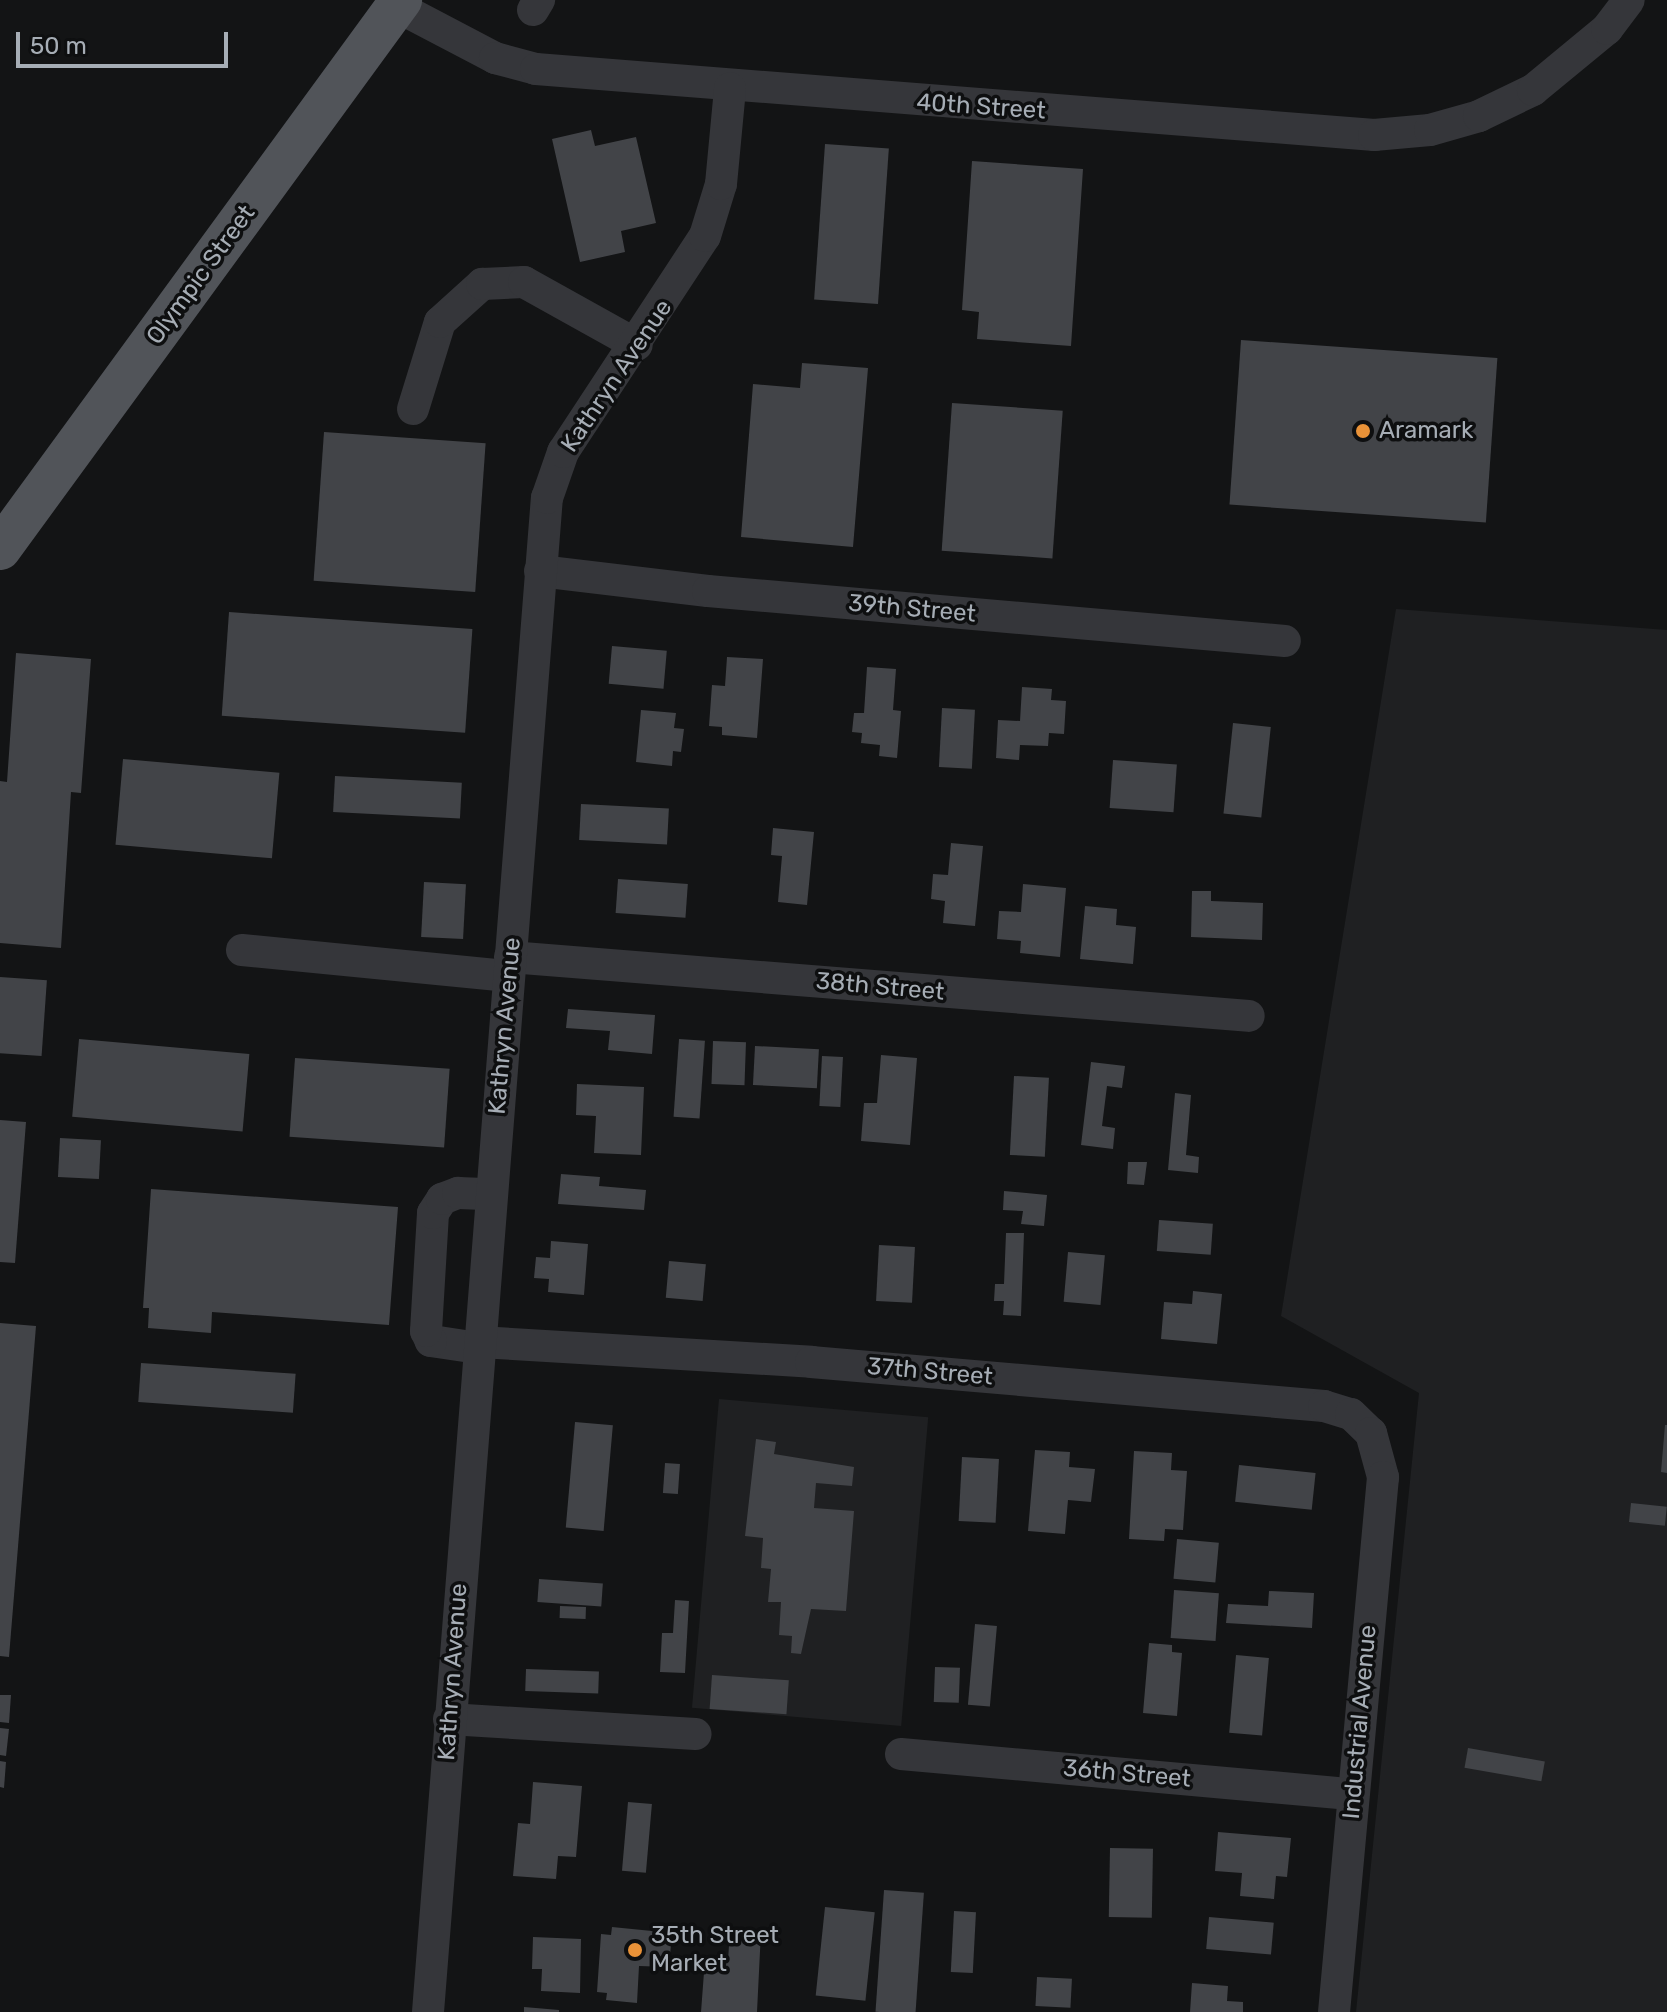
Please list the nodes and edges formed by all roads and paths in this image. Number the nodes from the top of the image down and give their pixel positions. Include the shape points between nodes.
1 (1629, 0) edge
2 (400, 4) edge
3 (730, 88) junction
4 (637, 345) junction
5 (413, 409) dead end
6 (0, 549) edge
7 (540, 571) junction
8 (1285, 641) dead end
9 (242, 950) dead end
10 (510, 967) junction
11 (1249, 1016) dead end
12 (491, 1194) junction
13 (479, 1345) junction
14 (1371, 1433) joint
15 (449, 1719) junction
16 (696, 1734) dead end
17 (901, 1754) dead end
18 (1353, 1794) junction
19 (428, 2012) edge
20 (1334, 2012) edge

1 - 3 street, 40th Street via 1565,68 1533,90 1479,116 1430,130 1374,135
2 - 3 street, 40th Street via 495,58 536,69
2 - 6 main road, Olympic Street
3 - 4 street, Kathryn Avenue via 721,184 705,236
4 - 5 street via 524,282 482,284 440,322
4 - 7 street, Kathryn Avenue via 563,452 547,498
7 - 8 street, 39th Street via 708,591
7 - 10 street, Kathryn Avenue
9 - 10 street, 38th Street
10 - 11 street, 38th Street
10 - 12 street, Kathryn Avenue
12 - 13 street, Kathryn Avenue
12 - 13 street, 37th Street via 458,1193 442,1199 433,1213 426,1331 431,1341
13 - 14 street, 37th Street via 811,1362 1324,1406 1351,1414
13 - 15 street, Kathryn Avenue
14 - 18 street, Industrial Avenue via 1383,1477
15 - 16 street
15 - 19 street, Kathryn Avenue
17 - 18 street, 36th Street
18 - 20 street, Industrial Avenue

